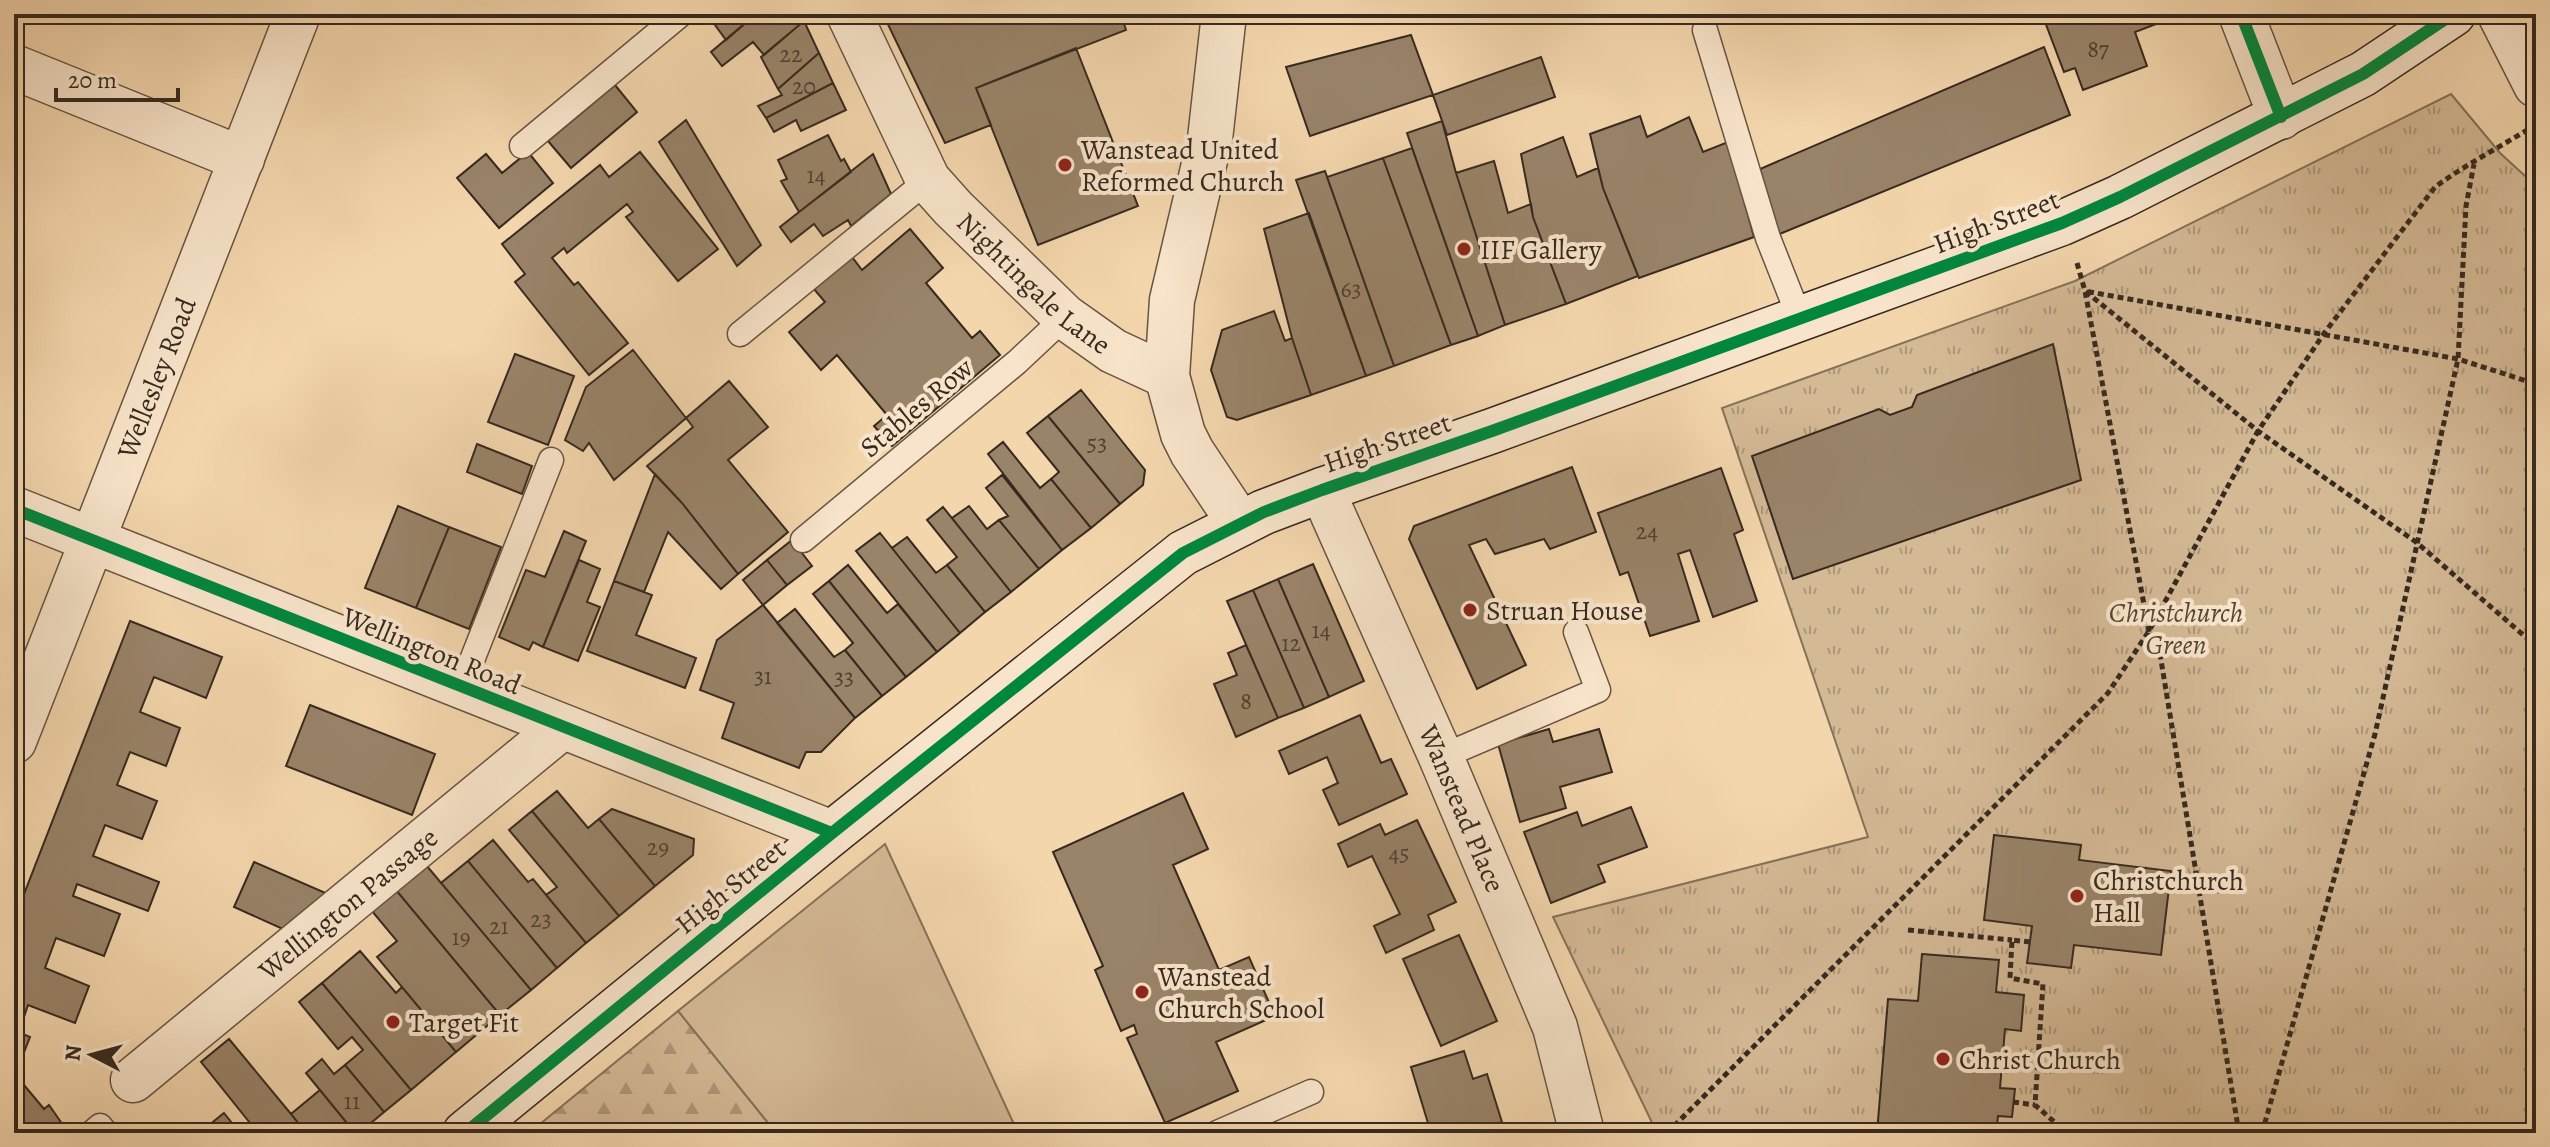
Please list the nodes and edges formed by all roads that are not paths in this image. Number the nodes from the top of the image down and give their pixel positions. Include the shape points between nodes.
1 (298, 14) edge
2 (681, 14) edge
3 (849, 14) edge
4 (1224, 14) edge
5 (2241, 14) edge
6 (2453, 14) edge
7 (2500, 14) edge
8 (1705, 30) dead end
9 (14, 67) edge
10 (2536, 85) edge
11 (2281, 117) junction
12 (522, 146) dead end
13 (242, 159) junction
14 (928, 180) junction
15 (1065, 317) junction
16 (1800, 319) junction
17 (740, 334) dead end
18 (1167, 376) junction
19 (551, 460) dead end
20 (1322, 490) junction
21 (14, 509) edge
22 (1240, 524) junction
23 (803, 540) dead end
24 (92, 541) junction
25 (1576, 632) dead end
26 (461, 688) junction
27 (562, 727) junction
28 (14, 741) edge
29 (1441, 757) junction
30 (832, 833) junction
31 (133, 1080) dead end
32 (1311, 1092) dead end
33 (92, 1133) edge
34 (106, 1133) edge
35 (465, 1133) edge
36 (1217, 1133) edge
37 (1582, 1133) edge

1 - 13 street, Wellesley Road
2 - 12 lane
3 - 14 street, Nightingale Lane
4 - 18 street via 1210,139 1172,300
5 - 11 street
6 - 11 street, High Street via 2363,74
7 - 10 street
8 - 16 lane via 1768,238
9 - 13 street
11 - 16 street, High Street via 2062,223
13 - 24 street, Wellesley Road
14 - 15 street, Nightingale Lane
14 - 17 lane
15 - 18 street, Nightingale Lane via 1113,351
15 - 23 lane, Stables Row
16 - 20 street, High Street
18 - 22 street via 1187,443
19 - 26 lane
20 - 22 street, High Street
20 - 29 street, Wanstead Place
21 - 24 street, Wellington Road
22 - 30 street, High Street via 1183,553
24 - 26 street, Wellington Road
24 - 28 street, Wellesley Road
25 - 29 lane via 1598,690
26 - 27 street, Wellington Road
27 - 30 street, Wellington Road
27 - 31 street, Wellington Passage
29 - 37 street, Wanstead Place via 1555,1027
30 - 35 street, High Street
32 - 36 lane
33 - 34 lane via 100,1126

